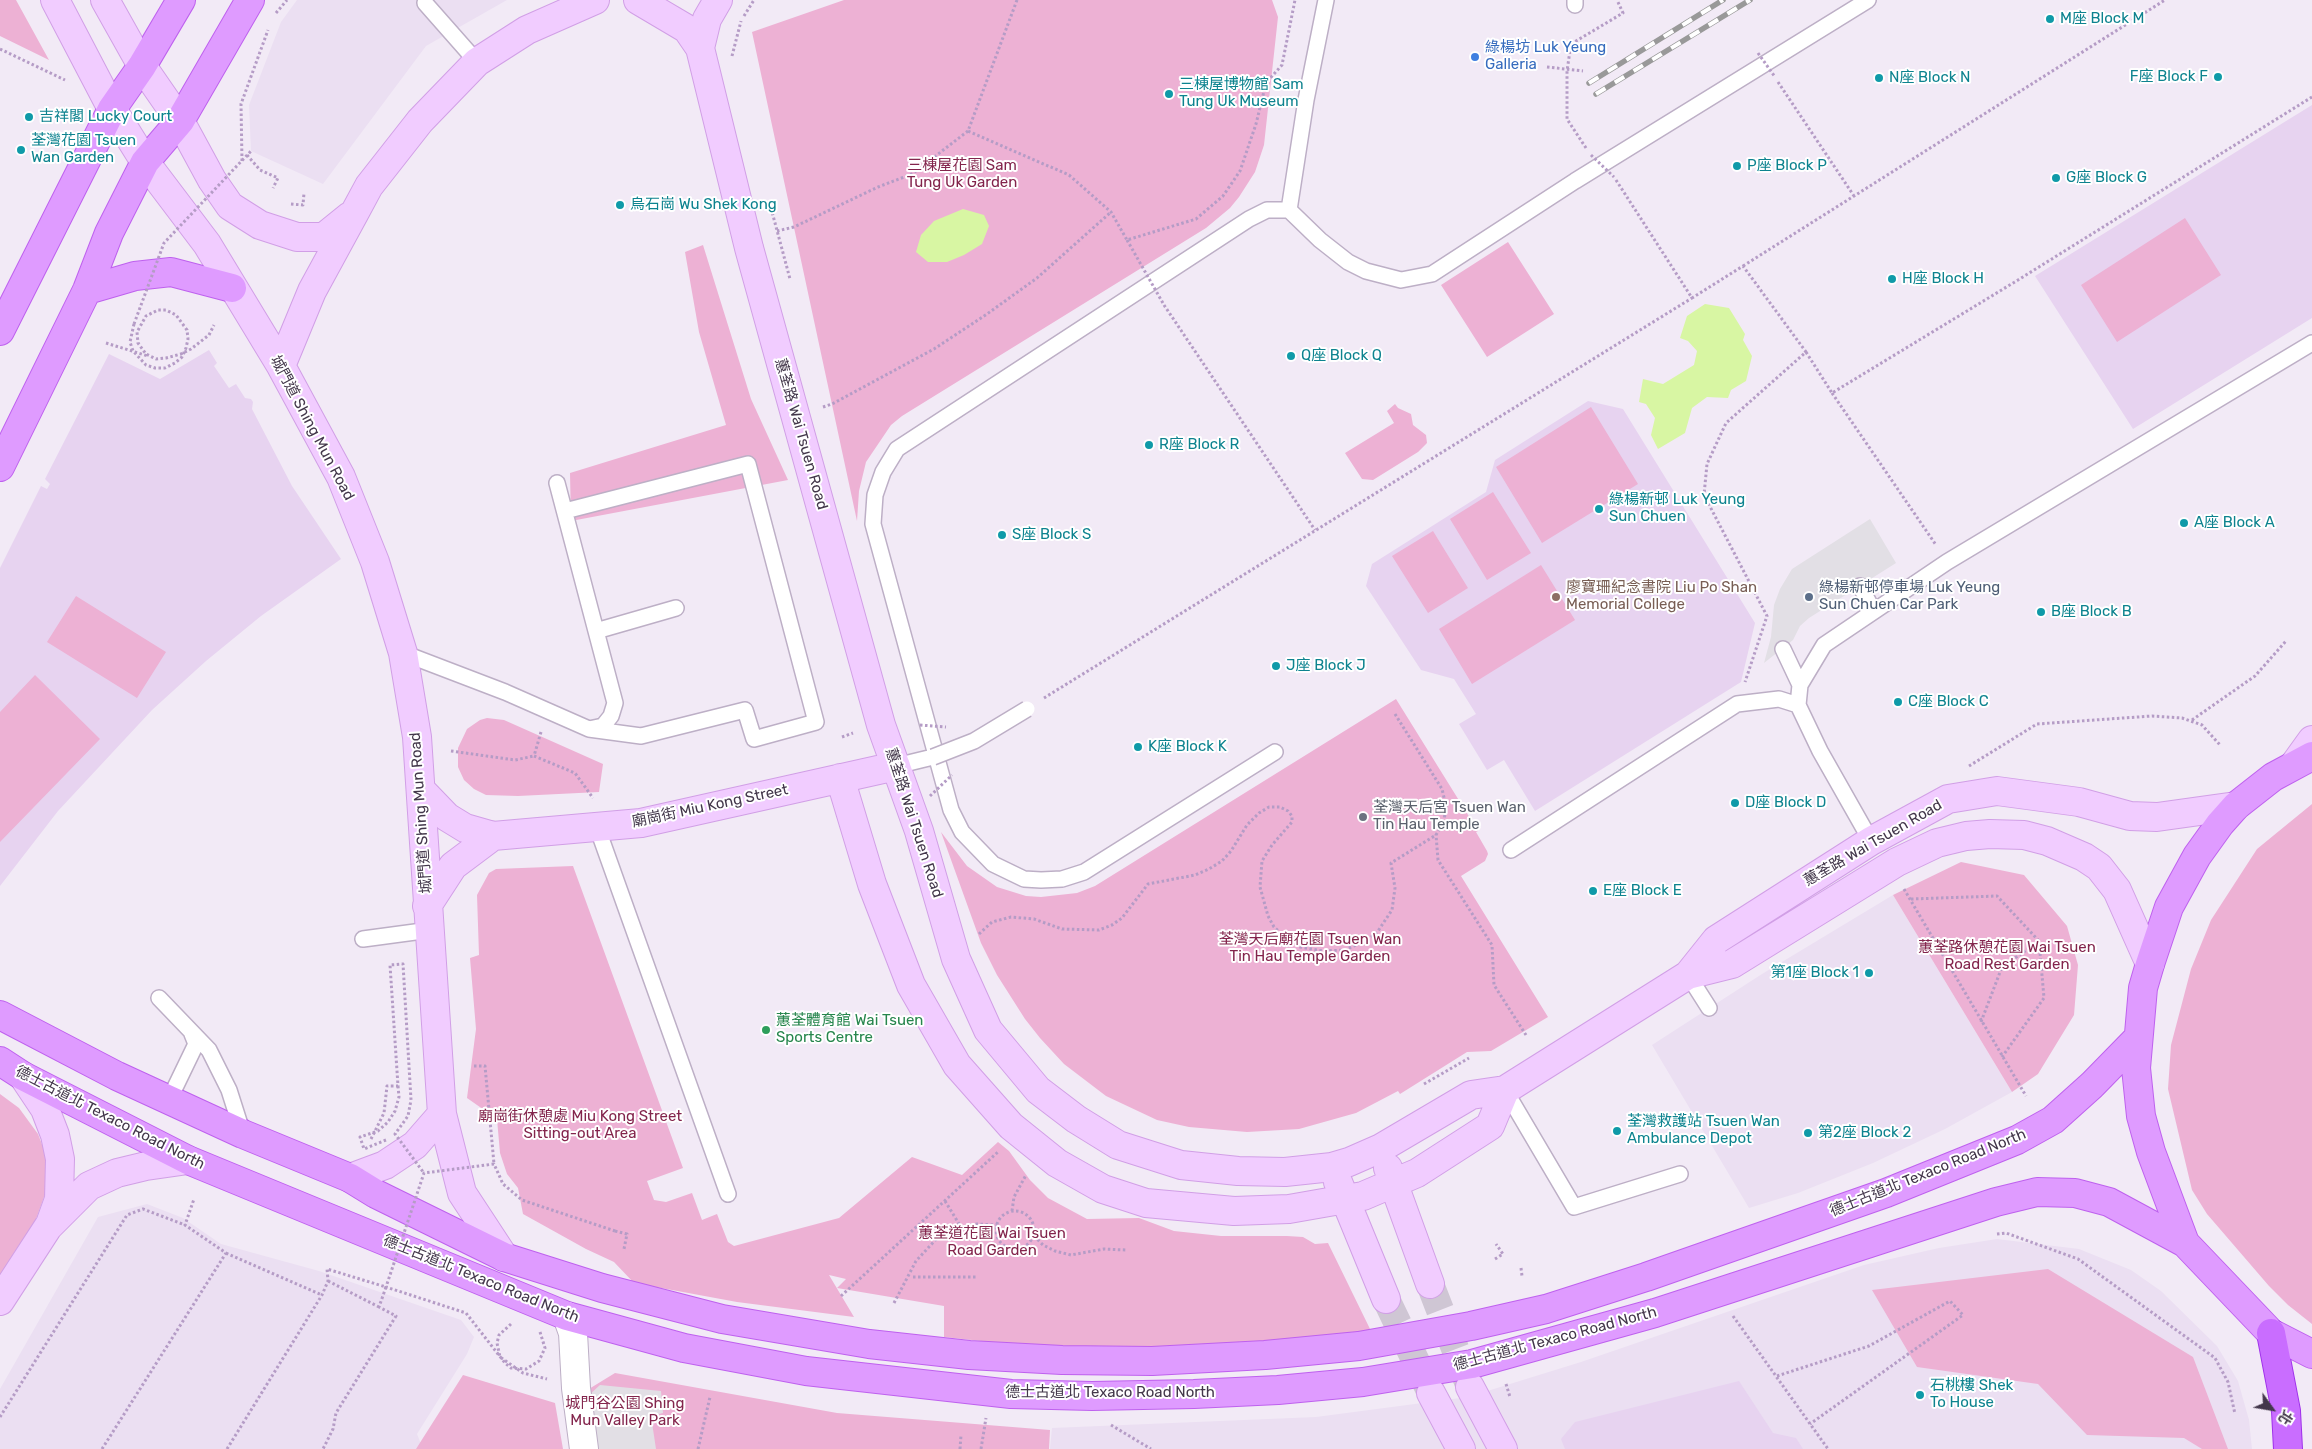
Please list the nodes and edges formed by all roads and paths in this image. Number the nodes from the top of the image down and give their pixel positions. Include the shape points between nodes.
1 (55, 0) edge
2 (105, 0) edge
3 (181, 0) edge
4 (250, 0) edge
5 (287, 0) edge
6 (595, 0) edge
7 (638, 0) edge
8 (718, 0) edge
9 (754, 0) edge
10 (1018, 0) edge
11 (1295, 0) edge
12 (1326, 0) edge
13 (1617, 0) edge
14 (1868, 0) edge
15 (2153, 0) edge
16 (2165, 0) edge
17 (425, 3) dead end
18 (2156, 5) junction
19 (272, 19) dead end
20 (268, 29) dead end
21 (700, 48) junction
22 (0, 49) edge
23 (1758, 53) dead end
24 (732, 57) dead end
25 (477, 62) junction
26 (142, 66) junction
27 (1547, 67) dead end
28 (1567, 71) junction
29 (1583, 71) dead end
30 (67, 81) dead end
31 (2312, 97) edge
32 (112, 109) junction
33 (180, 121) junction
34 (968, 131) junction
35 (251, 151) dead end
36 (246, 156) junction
37 (242, 161) junction
38 (145, 162) junction
39 (273, 188) dead end
40 (304, 193) dead end
41 (1854, 196) junction
42 (303, 204) dead end
43 (770, 204) dead end
44 (1289, 210) junction
45 (355, 212) junction
46 (1111, 212) junction
47 (777, 232) junction
48 (1127, 240) junction
49 (1743, 266) junction
50 (792, 287) dead end
51 (232, 288) junction
52 (87, 290) junction
53 (1692, 298) junction
54 (214, 325) dead end
55 (0, 331) edge
56 (106, 342) dead end
57 (2312, 343) edge
58 (1806, 352) junction
59 (151, 357) junction
60 (281, 366) junction
61 (1832, 393) junction
62 (821, 398) dead end
63 (823, 407) junction
64 (826, 417) dead end
65 (0, 467) edge
66 (557, 483) dead end
67 (565, 511) junction
68 (1315, 530) junction
69 (1947, 562) junction
70 (1860, 586) dead end
71 (676, 608) dead end
72 (1873, 610) junction
73 (596, 631) junction
74 (2286, 641) dead end
75 (1783, 648) dead end
76 (403, 654) junction
77 (1800, 685) junction
78 (1737, 704) junction
79 (1798, 706) junction
80 (1027, 709) joint
81 (1394, 714) dead end
82 (914, 720) dead end
83 (2192, 720) junction
84 (950, 726) dead end
85 (589, 729) junction
86 (541, 731) dead end
87 (2312, 740) edge
88 (2220, 745) dead end
89 (451, 750) dead end
90 (1275, 752) dead end
91 (534, 756) junction
92 (2303, 760) edge
93 (896, 766) junction
94 (1965, 768) dead end
95 (840, 778) junction
96 (421, 790) junction
97 (593, 798) dead end
98 (2236, 806) junction
99 (597, 827) junction
100 (1436, 835) junction
101 (493, 836) junction
102 (1871, 841) junction
103 (1511, 850) dead end
104 (1900, 884) dead end
105 (1911, 899) junction
106 (429, 918) junction
107 (977, 936) dead end
108 (363, 939) dead end
109 (2039, 941) junction
110 (2150, 964) junction
111 (1688, 975) junction
112 (159, 998) dead end
113 (1709, 1008) dead end
114 (0, 1015) edge
115 (1982, 1022) junction
116 (192, 1034) junction
117 (1526, 1035) dead end
118 (2137, 1039) junction
119 (2002, 1057) junction
120 (1469, 1058) dead end
121 (0, 1061) edge
122 (474, 1066) dead end
123 (23, 1076) junction
124 (1424, 1084) dead end
125 (398, 1086) junction
126 (1505, 1090) junction
127 (2026, 1096) dead end
128 (169, 1100) junction
129 (442, 1114) junction
130 (243, 1134) junction
131 (386, 1140) dead end
132 (1381, 1148) junction
133 (996, 1153) dead end
134 (188, 1160) junction
135 (494, 1164) junction
136 (354, 1166) junction
137 (1332, 1167) junction
138 (1032, 1170) dead end
139 (424, 1173) junction
140 (1680, 1174) dead end
141 (1394, 1185) junction
142 (728, 1194) dead end
143 (194, 1199) dead end
144 (1344, 1200) junction
145 (945, 1201) junction
146 (1012, 1211) junction
147 (185, 1225) junction
148 (996, 1225) junction
149 (961, 1227) junction
150 (48, 1228) junction
151 (1988, 1234) dead end
152 (1034, 1236) junction
153 (2185, 1243) junction
154 (1496, 1244) dead end
155 (624, 1249) dead end
156 (1126, 1250) dead end
157 (226, 1253) junction
158 (504, 1257) junction
159 (1495, 1259) dead end
160 (1521, 1268) dead end
161 (1522, 1276) dead end
162 (913, 1278) dead end
163 (978, 1278) dead end
164 (328, 1281) junction
165 (1430, 1284) tunnel mouth
166 (386, 1287) junction
167 (322, 1295) junction
168 (841, 1296) dead end
169 (1386, 1299) tunnel mouth
170 (0, 1301) edge
171 (894, 1303) dead end
172 (379, 1308) junction
173 (567, 1316) junction
174 (519, 1322) dead end
175 (534, 1326) dead end
176 (2272, 1333) junction
177 (2312, 1354) edge
178 (517, 1369) junction
179 (1776, 1376) dead end
180 (1504, 1378) dead end
181 (548, 1380) dead end
182 (1470, 1387) tunnel mouth
183 (1431, 1393) tunnel mouth
184 (710, 1397) dead end
185 (1793, 1399) dead end
186 (1512, 1406) dead end
187 (987, 1413) dead end
188 (2235, 1414) dead end
189 (0, 1417) edge
190 (1108, 1424) dead end
191 (1810, 1424) junction
192 (961, 1435) dead end
193 (102, 1449) edge
194 (227, 1449) edge
195 (322, 1449) edge
196 (584, 1449) edge
197 (698, 1449) edge
198 (960, 1449) edge
199 (981, 1449) edge
200 (1151, 1449) edge
201 (1461, 1449) edge
202 (1502, 1449) edge
203 (1828, 1449) edge
204 (2288, 1449) edge

1 - 32 main road, 城門道 Shing Mun Road
2 - 26 main road
3 - 26 main road
4 - 33 main road
5 - 19 path
6 - 25 main road via 527,30
7 - 21 main road, 蕙荃路 Wai Tsuen Road via 687,29
8 - 21 main road, 蕙荃路 Wai Tsuen Road via 707,19
9 - 24 path via 741,21
10 - 34 path
11 - 48 path via 1282,64 1266,84 1240,171 1223,196 1196,219
12 - 44 lane
13 - 28 path via 1623,13 1572,44
14 - 44 lane via 1575,181 1432,274 1401,280 1366,271 1348,262 1320,240
15 - 18 path
16 - 18 path
17 - 25 lane
18 - 41 path
20 - 37 path via 241,104
21 - 93 main road, 蕙荃路 Wai Tsuen Road via 749,248 881,725
22 - 30 path
23 - 41 path, bridge
25 - 45 main road via 420,121 369,186
26 - 32 main road
26 - 33 main road
27 - 28 path
28 - 29 path
28 - 53 path, bridge via 1567,119 1591,155 1614,178
31 - 61 path
32 - 38 main road, 城門道 Shing Mun Road
32 - 55 main road
33 - 38 main road
33 - 45 main road via 230,206 260,225 296,237 324,237
34 - 46 path via 1069,176
34 - 47 path via 912,174
35 - 36 path, bridge
36 - 37 path, bridge
36 - 39 path via 260,170 278,178
37 - 59 path, bridge via 164,243 130,332 130,342 133,351 146,365 166,368 182,357 188,339 187,330 176,315 166,310 152,312 139,327 137,338 141,350
38 - 51 main road, 城門道 Shing Mun Road via 207,244
38 - 52 main road via 108,233
40 - 42 path
41 - 49 path
43 - 47 path
44 - 90 lane via 1267,210 1249,219 897,449 883,472 875,495 873,524 951,810 973,845 1001,869 1024,878 1042,880 1062,879 1084,872
45 - 60 main road via 312,291
46 - 48 path
46 - 63 path via 1037,278 987,314 934,349
47 - 50 path
48 - 68 path, bridge via 1164,304
49 - 53 path
49 - 58 path
51 - 52 main road via 171,272 135,276
51 - 60 main road, 城門道 Shing Mun Road
52 - 65 main road
53 - 68 path
54 - 59 path via 201,343 181,354 161,359
56 - 59 path
57 - 69 lane
58 - 61 path
58 - 78 path via 1726,423 1707,464 1704,495 1767,616
60 - 76 main road, 城門道 Shing Mun Road via 340,477 375,562
61 - 69 path
62 - 63 path
63 - 64 path
66 - 67 lane
67 - 73 lane
67 - 85 lane via 748,464 816,722 754,739 745,710 641,736
68 - 80 path
69 - 72 lane
70 - 72 lane
71 - 73 lane
72 - 77 lane via 1824,645
73 - 85 lane via 615,703 603,726
74 - 83 path via 2255,676
75 - 77 lane
76 - 85 lane via 505,692
76 - 96 main road, 城門道 Shing Mun Road via 417,737
77 - 79 lane
78 - 79 lane via 1779,699
78 - 103 lane
79 - 102 lane
80 - 93 lane, bridge via 974,741 934,758
81 - 100 path via 1442,789 1446,806 1444,821
82 - 84 path, bridge via 920,724
83 - 88 path via 2202,725
83 - 94 path via 2152,716 2037,724
86 - 91 path
87 - 92 main road
89 - 91 path via 515,760
91 - 97 path via 575,773
92 - 98 main road via 2273,777
93 - 95 main road, 廟崗街 Miu Kong Street
93 - 137 main road, 蕙荃路 Wai Tsuen Road via 919,831 956,959 988,1030 1038,1090 1118,1145 1171,1162 1238,1171 1285,1172
95 - 99 main road, 廟崗街 Miu Kong Street via 641,823
95 - 144 main road via 872,884 911,984 957,1065 1010,1126 1057,1164 1103,1189 1146,1203 1243,1211 1289,1209
96 - 101 main road, 廟崗街 Miu Kong Street via 447,816 465,828
96 - 106 main road, 城門道 Shing Mun Road
98 - 102 main road, 蕙荃路 Wai Tsuen Road via 2169,816 2130,816 2079,802 1997,791 1948,799
98 - 110 main road via 2197,856 2169,907
99 - 101 main road, 廟崗街 Miu Kong Street
99 - 142 lane
100 - 107 path via 1392,863 1396,888 1392,910 1369,939 1345,950 1300,947 1286,938 1268,916 1260,887 1262,862 1292,822 1292,816 1280,807 1269,807 1259,813 1222,862 1195,875 1148,884 1122,918 1112,925 1099,930 1062,929 1034,919 1012,916 992,922
100 - 117 path via 1438,860 1442,868 1492,945 1494,985
101 - 106 main road via 453,866
102 - 111 main road, 蕙荃路 Wai Tsuen Road via 1716,940
104 - 105 path
105 - 109 path via 1997,896
105 - 115 path
106 - 108 lane
106 - 129 main road, 城門道 Shing Mun Road
109 - 115 path via 2002,967
109 - 119 path via 2044,998
110 - 111 main road, 蕙荃路 Wai Tsuen Road via 2117,890 2099,867 2047,841 2024,835 1990,834 1937,844 1905,858 1732,964
110 - 118 main road via 2143,988
111 - 113 lane
111 - 126 main road, 蕙荃路 Wai Tsuen Road
112 - 116 lane
114 - 128 main road, 德士古道北 Texaco Road North
115 - 119 path
116 - 128 lane via 196,1044 193,1053
116 - 130 lane via 209,1050 229,1090
118 - 153 main road via 2136,1068 2141,1116
118 - 158 main road, 德士古道北 Texaco Road North via 2053,1120 2017,1140 1886,1193 1646,1277 1546,1308 1471,1326 1359,1346 1152,1361 1053,1360 869,1344 722,1319 602,1288
119 - 127 path
120 - 124 path
121 - 123 main road, 德士古道北 Texaco Road North
122 - 135 path via 486,1066
123 - 134 main road, 德士古道北 Texaco Road North
123 - 150 main road via 45,1109 56,1135 60,1159 59,1199
125 - 131 path, bridge via 399,1097 388,1122 378,1131 360,1137 364,1149
125 - 136 path, bridge via 387,1086 384,1113
125 - 139 path, bridge via 390,965 403,964 411,1100 408,1116 395,1134
126 - 132 main road, 蕙荃路 Wai Tsuen Road via 1471,1095
126 - 140 lane via 1574,1207
126 - 141 main road via 1490,1126 1434,1164
128 - 130 main road, 德士古道北 Texaco Road North
129 - 136 main road via 415,1145 385,1166
129 - 158 main road, 城門道 Shing Mun Road via 462,1193
130 - 136 main road, 德士古道北 Texaco Road North
132 - 137 main road, 蕙荃路 Wai Tsuen Road
132 - 141 main road
133 - 145 path
134 - 150 main road via 117,1173 89,1186
134 - 173 main road, 德士古道北 Texaco Road North
135 - 139 path, bridge
135 - 155 path, bridge via 503,1184 522,1200 627,1234
136 - 158 main road, 德士古道北 Texaco Road North via 376,1194
137 - 144 main road
138 - 146 path via 1022,1180
139 - 166 path, bridge
141 - 144 main road
141 - 165 main road
143 - 147 path
144 - 169 main road
145 - 149 path
145 - 168 path
146 - 148 path via 1002,1216
146 - 152 path via 1028,1215 1034,1225
147 - 157 path
147 - 189 path via 142,1209 127,1215
148 - 149 path
148 - 152 path via 1001,1244 1013,1249 1026,1246
149 - 171 path via 940,1235 916,1261
150 - 170 main road
151 - 188 path via 2006,1233 2078,1259 2215,1358 2228,1382
152 - 156 path via 1043,1245 1072,1255 1104,1249
153 - 173 main road, 德士古道北 Texaco Road North via 2109,1202 2075,1193 2037,1192 1996,1202 1655,1313 1472,1364 1363,1382 1194,1394 1011,1394 892,1382 806,1371 684,1348
153 - 176 main road
154 - 159 path via 1503,1254
157 - 167 path
157 - 193 path
160 - 161 path
162 - 163 path
164 - 166 path via 327,1269
164 - 167 path
164 - 172 path
166 - 172 path
166 - 178 path, bridge via 466,1313 505,1363
167 - 194 path
172 - 195 path via 396,1316 336,1413 333,1429
173 - 196 street via 573,1333
174 - 178 path, bridge via 505,1328 497,1343 500,1357
175 - 178 path, bridge via 544,1339 543,1355 533,1366
176 - 177 main road
176 - 204 highway via 2286,1411
178 - 181 path
179 - 191 path via 1869,1346 1950,1302 1963,1315
180 - 186 path
182 - 202 main road
183 - 201 main road
184 - 197 path
185 - 191 path
187 - 199 path
190 - 200 path
191 - 203 path
192 - 198 path

